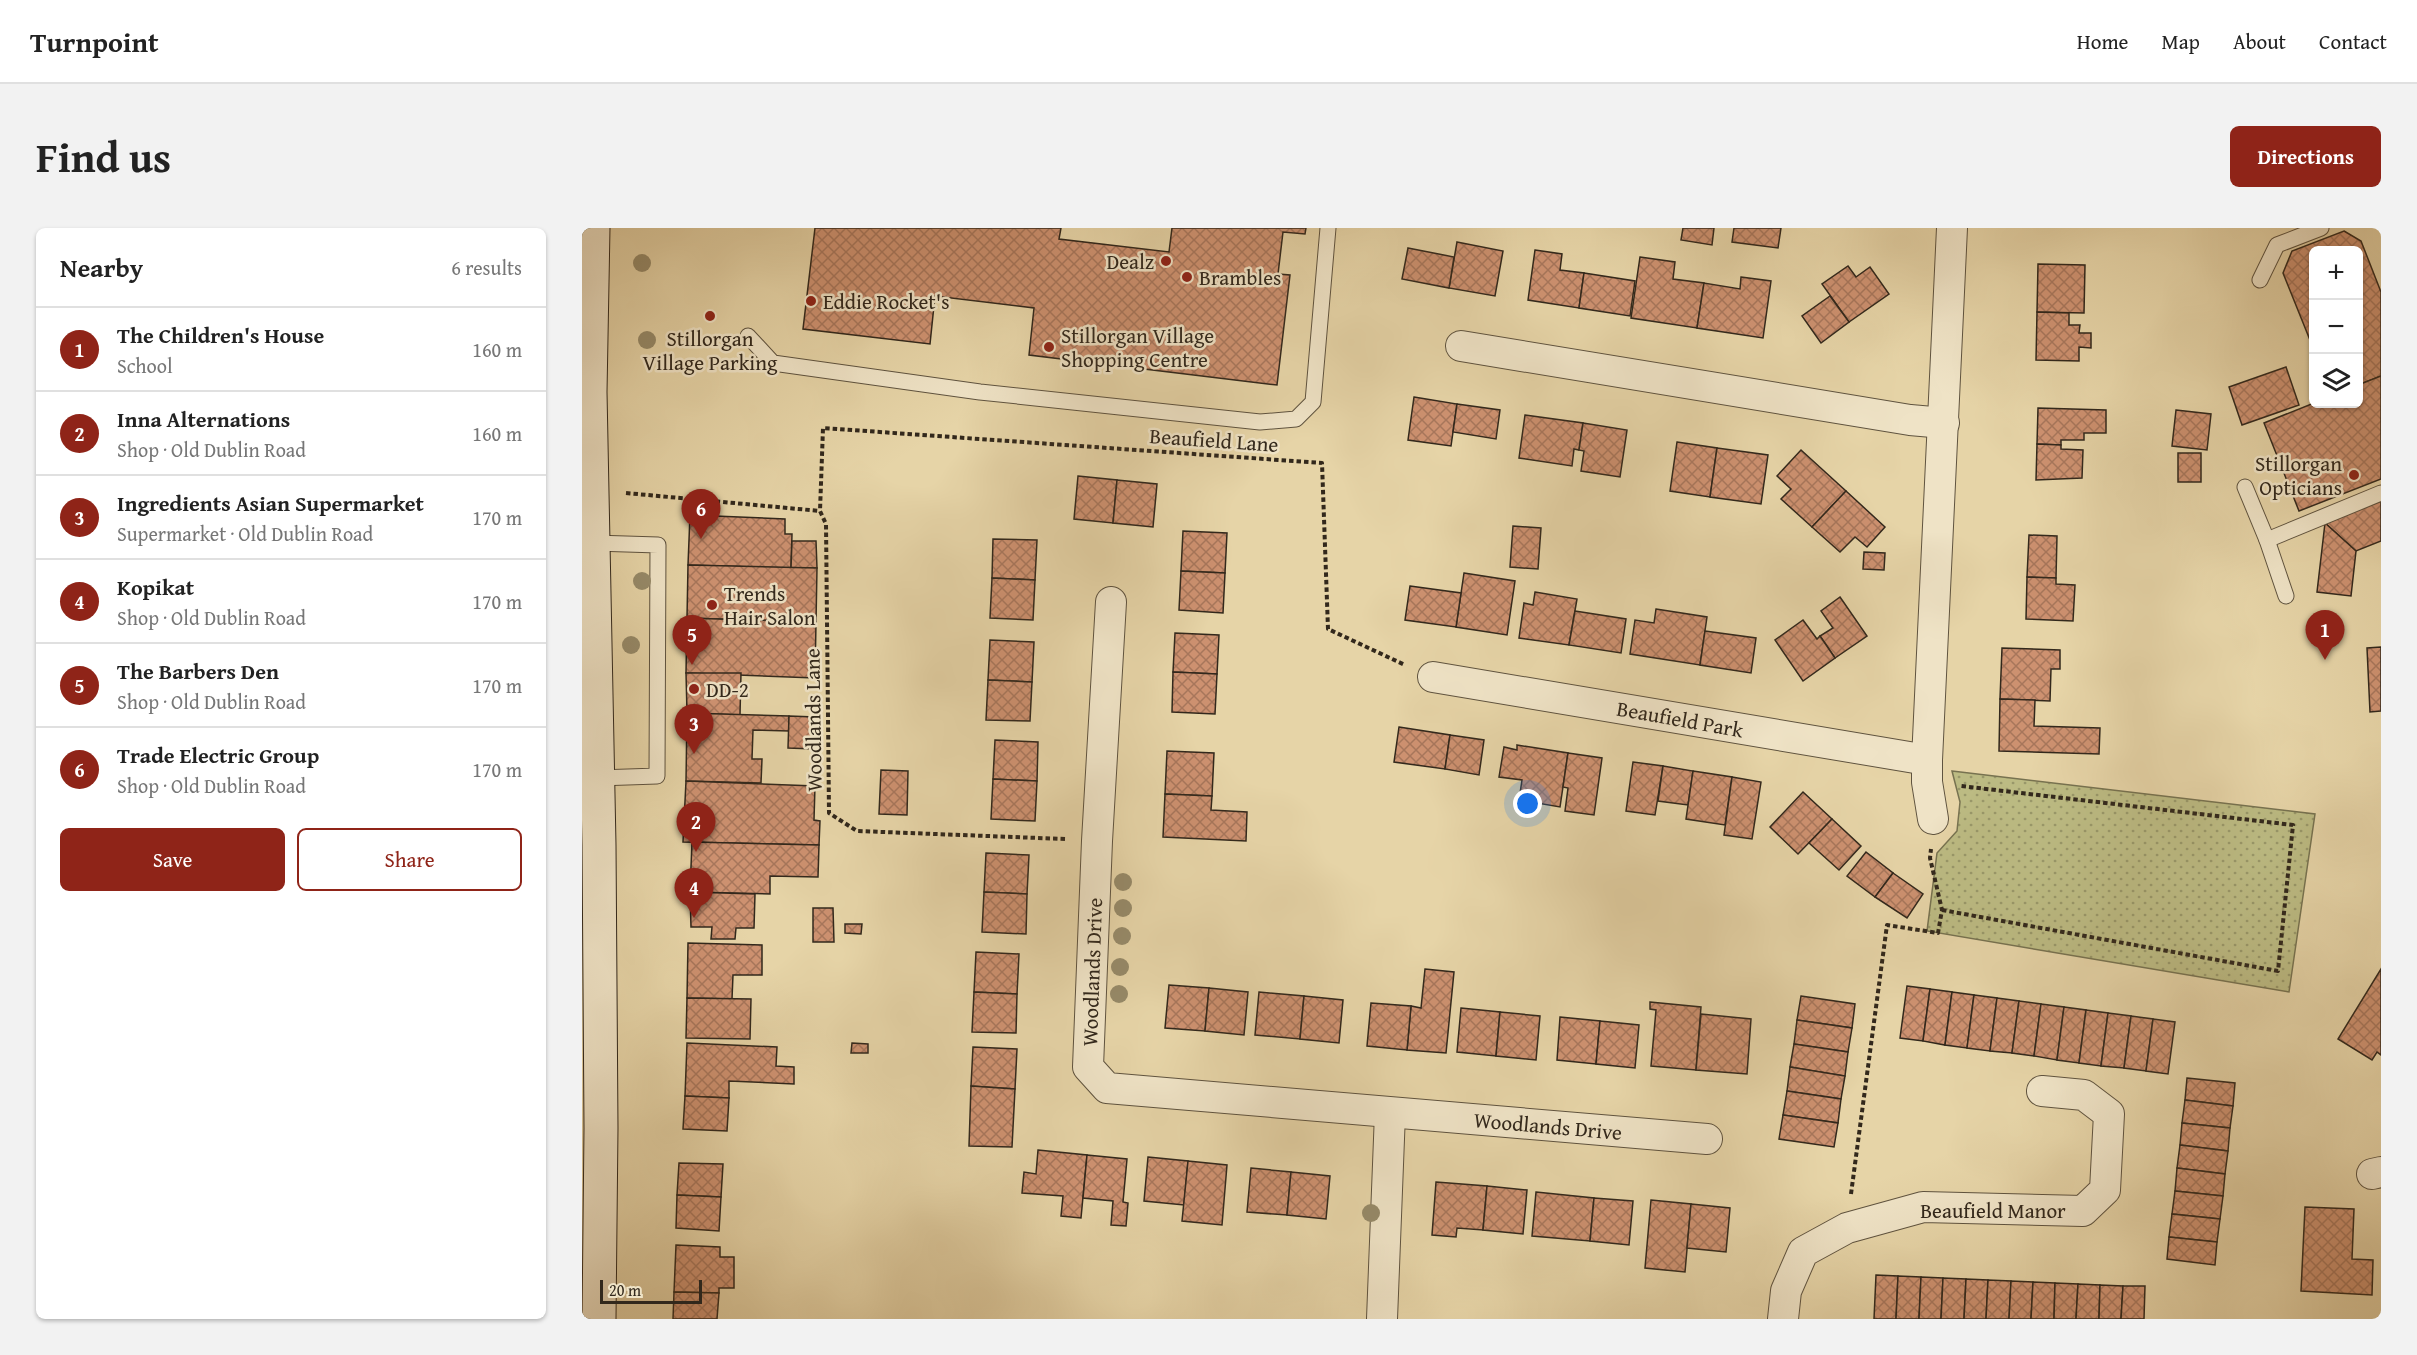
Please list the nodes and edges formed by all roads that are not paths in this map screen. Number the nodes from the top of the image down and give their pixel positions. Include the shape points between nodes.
1 (593, 228) edge
2 (1328, 228) edge
3 (1952, 228) edge
4 (2321, 228) edge
5 (2260, 280) dead end
6 (748, 336) dead end
7 (1461, 346) dead end
8 (1944, 423) junction
9 (2245, 487) dead end
10 (2381, 493) edge
11 (2267, 540) junction
12 (594, 543) junction
13 (2286, 596) dead end
14 (1111, 602) dead end
15 (589, 645) edge
16 (1433, 677) road end
17 (1927, 771) junction
18 (598, 778) junction
19 (1933, 819) road end
20 (590, 918) edge
21 (2042, 1091) dead end
22 (1390, 1113) junction
23 (1707, 1139) dead end
24 (599, 1319) edge
25 (1382, 1319) edge
26 (1783, 1319) edge

1 - 12 street via 590,392
2 - 6 lane via 1313,402 1296,419 1260,422 1213,417 980,392 773,363
3 - 8 street
4 - 5 lane via 2277,245
7 - 8 street
8 - 17 street
9 - 11 lane
10 - 11 lane
11 - 13 lane
12 - 15 street
12 - 18 lane via 658,545 657,776
14 - 22 street, Woodlands Drive via 1088,1067 1107,1088
15 - 18 street
16 - 17 street, Beaufield Park
17 - 19 street
18 - 20 street
20 - 24 street via 601,1128
21 - 26 street, Beaufield Manor via 2084,1095 2109,1114 2105,1190 2083,1210 1923,1207 1847,1227 1803,1252 1786,1291
22 - 23 street, Woodlands Drive
22 - 25 street

